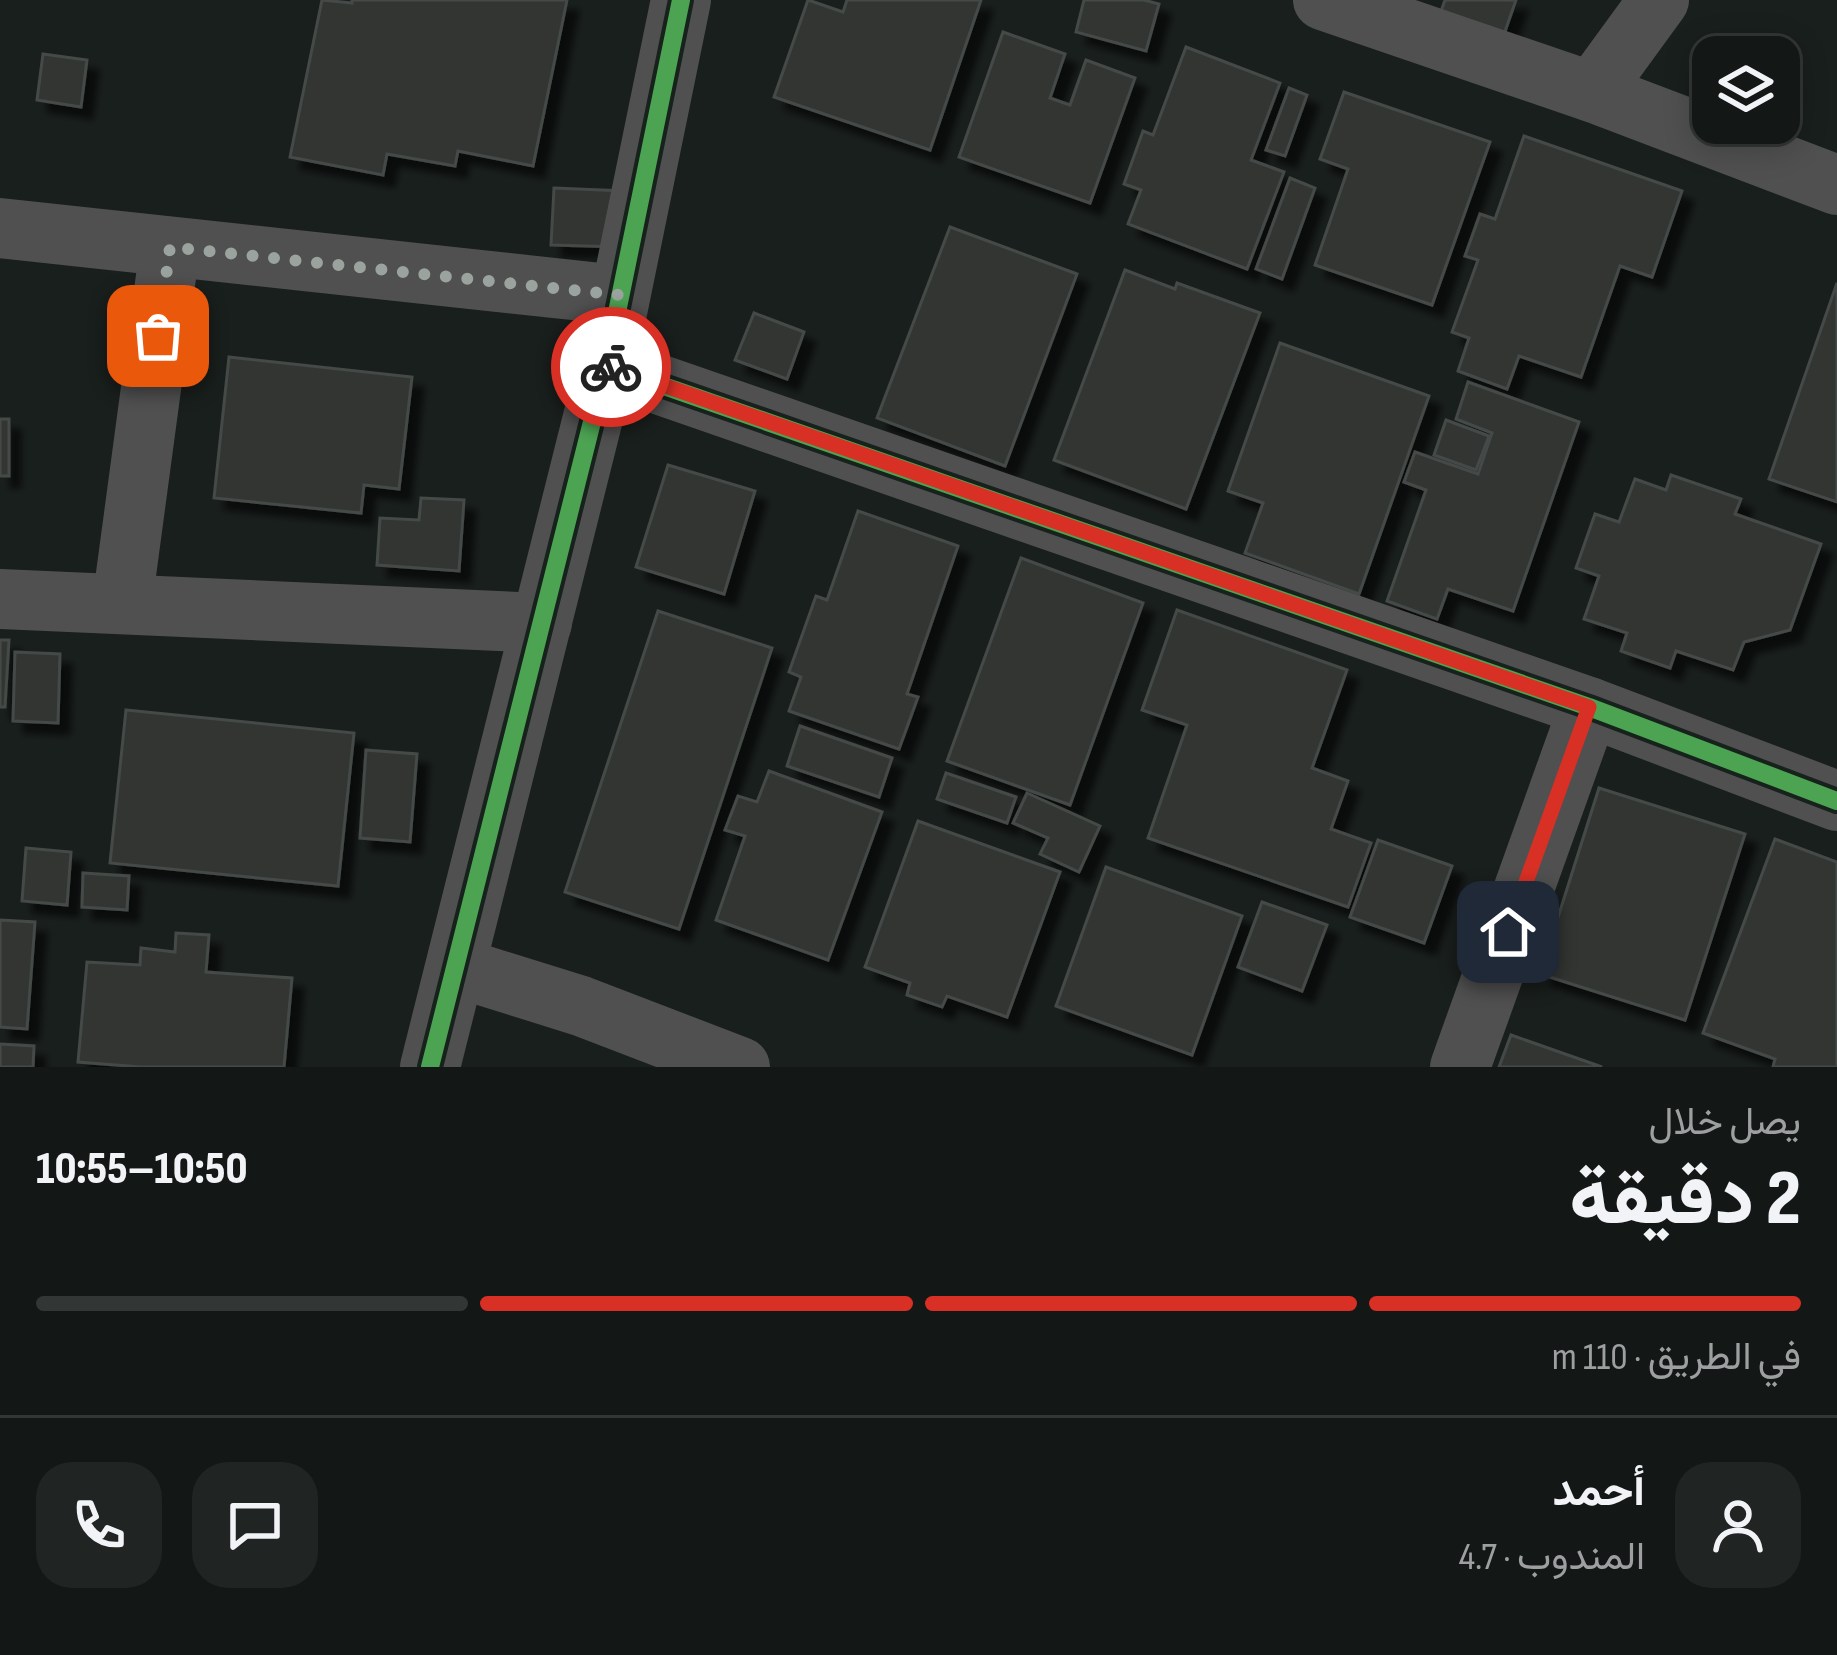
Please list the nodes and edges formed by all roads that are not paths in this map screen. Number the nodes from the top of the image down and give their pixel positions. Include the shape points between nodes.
1 (681, 0) edge
2 (1323, 0) edge
3 (1658, 0) edge
4 (1592, 92) junction
5 (1837, 185) edge
6 (0, 228) edge
7 (170, 247) junction
8 (619, 295) junction
9 (607, 366) junction
10 (0, 599) edge
11 (122, 604) junction
12 (542, 623) junction
13 (1589, 707) junction
14 (1837, 800) edge
15 (456, 967) junction
16 (430, 1067) edge
17 (740, 1067) edge
18 (1460, 1067) edge

1 - 8 street
2 - 4 street
3 - 4 street
4 - 5 street
6 - 7 street
7 - 8 street
7 - 11 street
8 - 9 street
9 - 12 street
9 - 13 street
10 - 11 street
11 - 12 street
12 - 15 street
13 - 14 street
13 - 18 street
15 - 16 street
15 - 17 street

